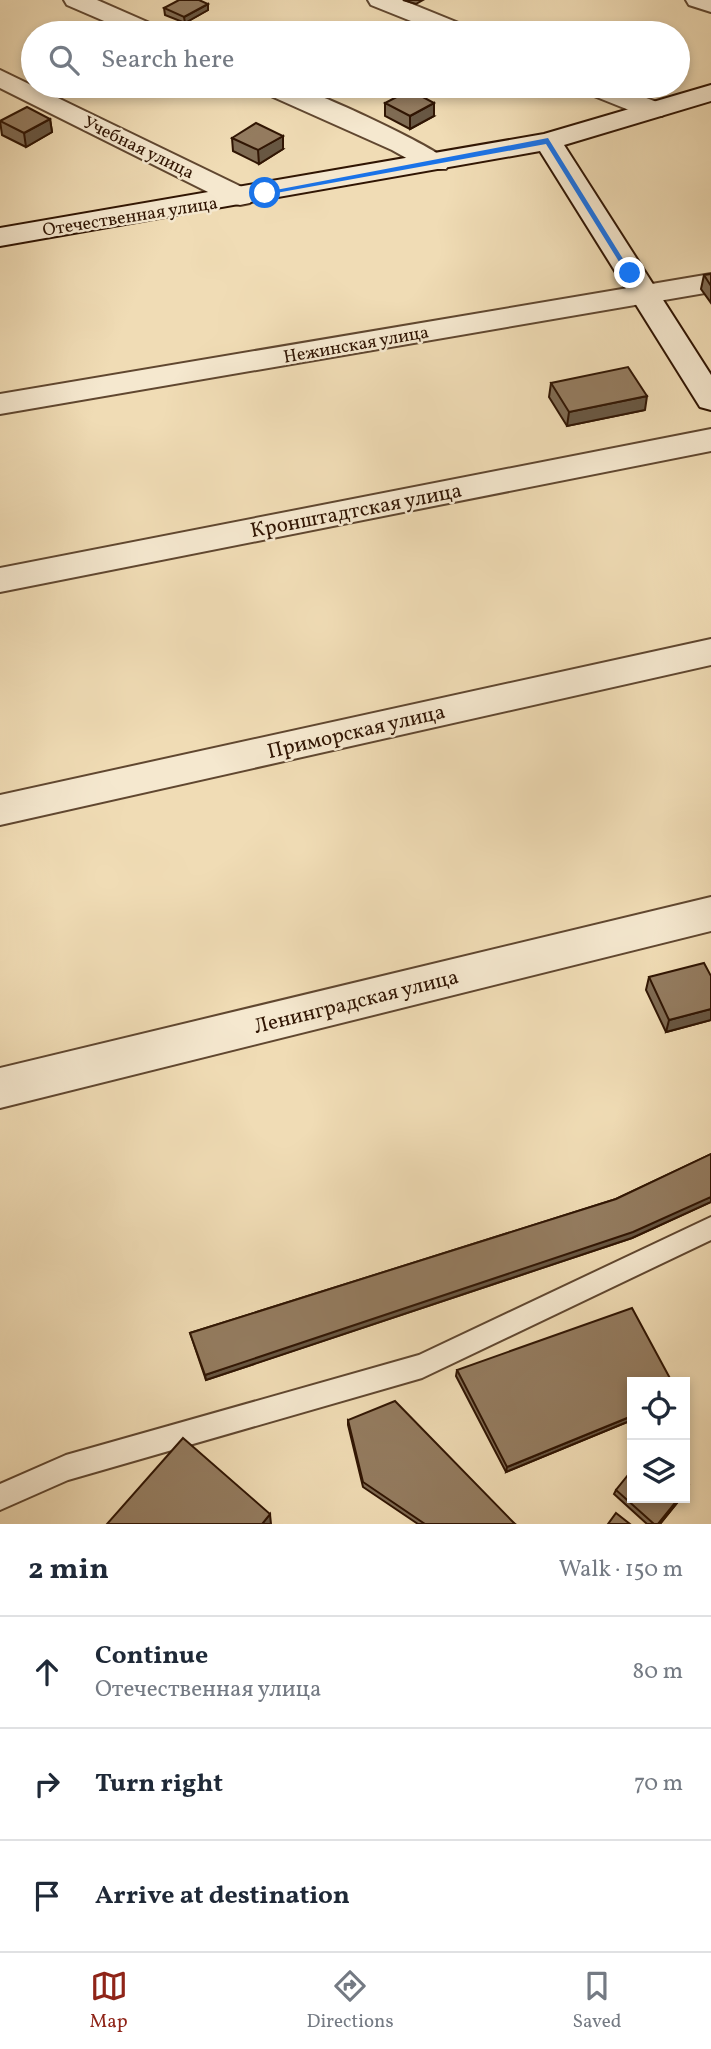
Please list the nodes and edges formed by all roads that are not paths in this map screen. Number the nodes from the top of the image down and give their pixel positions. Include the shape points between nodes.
1 (76, 0) edge
2 (380, 0) edge
3 (698, 0) edge
4 (711, 5) edge
5 (124, 21) edge
6 (432, 21) edge
7 (0, 78) edge
8 (21, 88) edge
9 (711, 93) edge
10 (40, 98) edge
11 (298, 98) edge
12 (623, 98) edge
13 (653, 110) junction
14 (548, 141) junction
15 (436, 163) junction
16 (240, 197) junction
17 (0, 237) edge
18 (711, 283) edge
19 (644, 295) junction
20 (711, 400) edge
21 (0, 404) edge
22 (711, 440) edge
23 (0, 580) edge
24 (711, 652) edge
25 (0, 810) edge
26 (711, 914) edge
27 (0, 1088) edge
28 (711, 1228) edge
29 (0, 1497) edge

1 - 5 street
2 - 6 street
3 - 4 street
7 - 8 street, Учебная улица
9 - 13 street, Отечественная улица
10 - 16 street, Учебная улица
11 - 15 street
12 - 13 street
13 - 14 street, Отечественная улица
14 - 15 street, Отечественная улица
14 - 19 street
15 - 16 street, Отечественная улица
16 - 17 street, Отечественная улица
18 - 19 street, Нежинская улица
19 - 20 street
19 - 21 street, Нежинская улица
22 - 23 street, Кронштадтская улица
24 - 25 street, Приморская улица
26 - 27 street, Ленинградская улица
28 - 29 lane via 422,1366 66,1468

